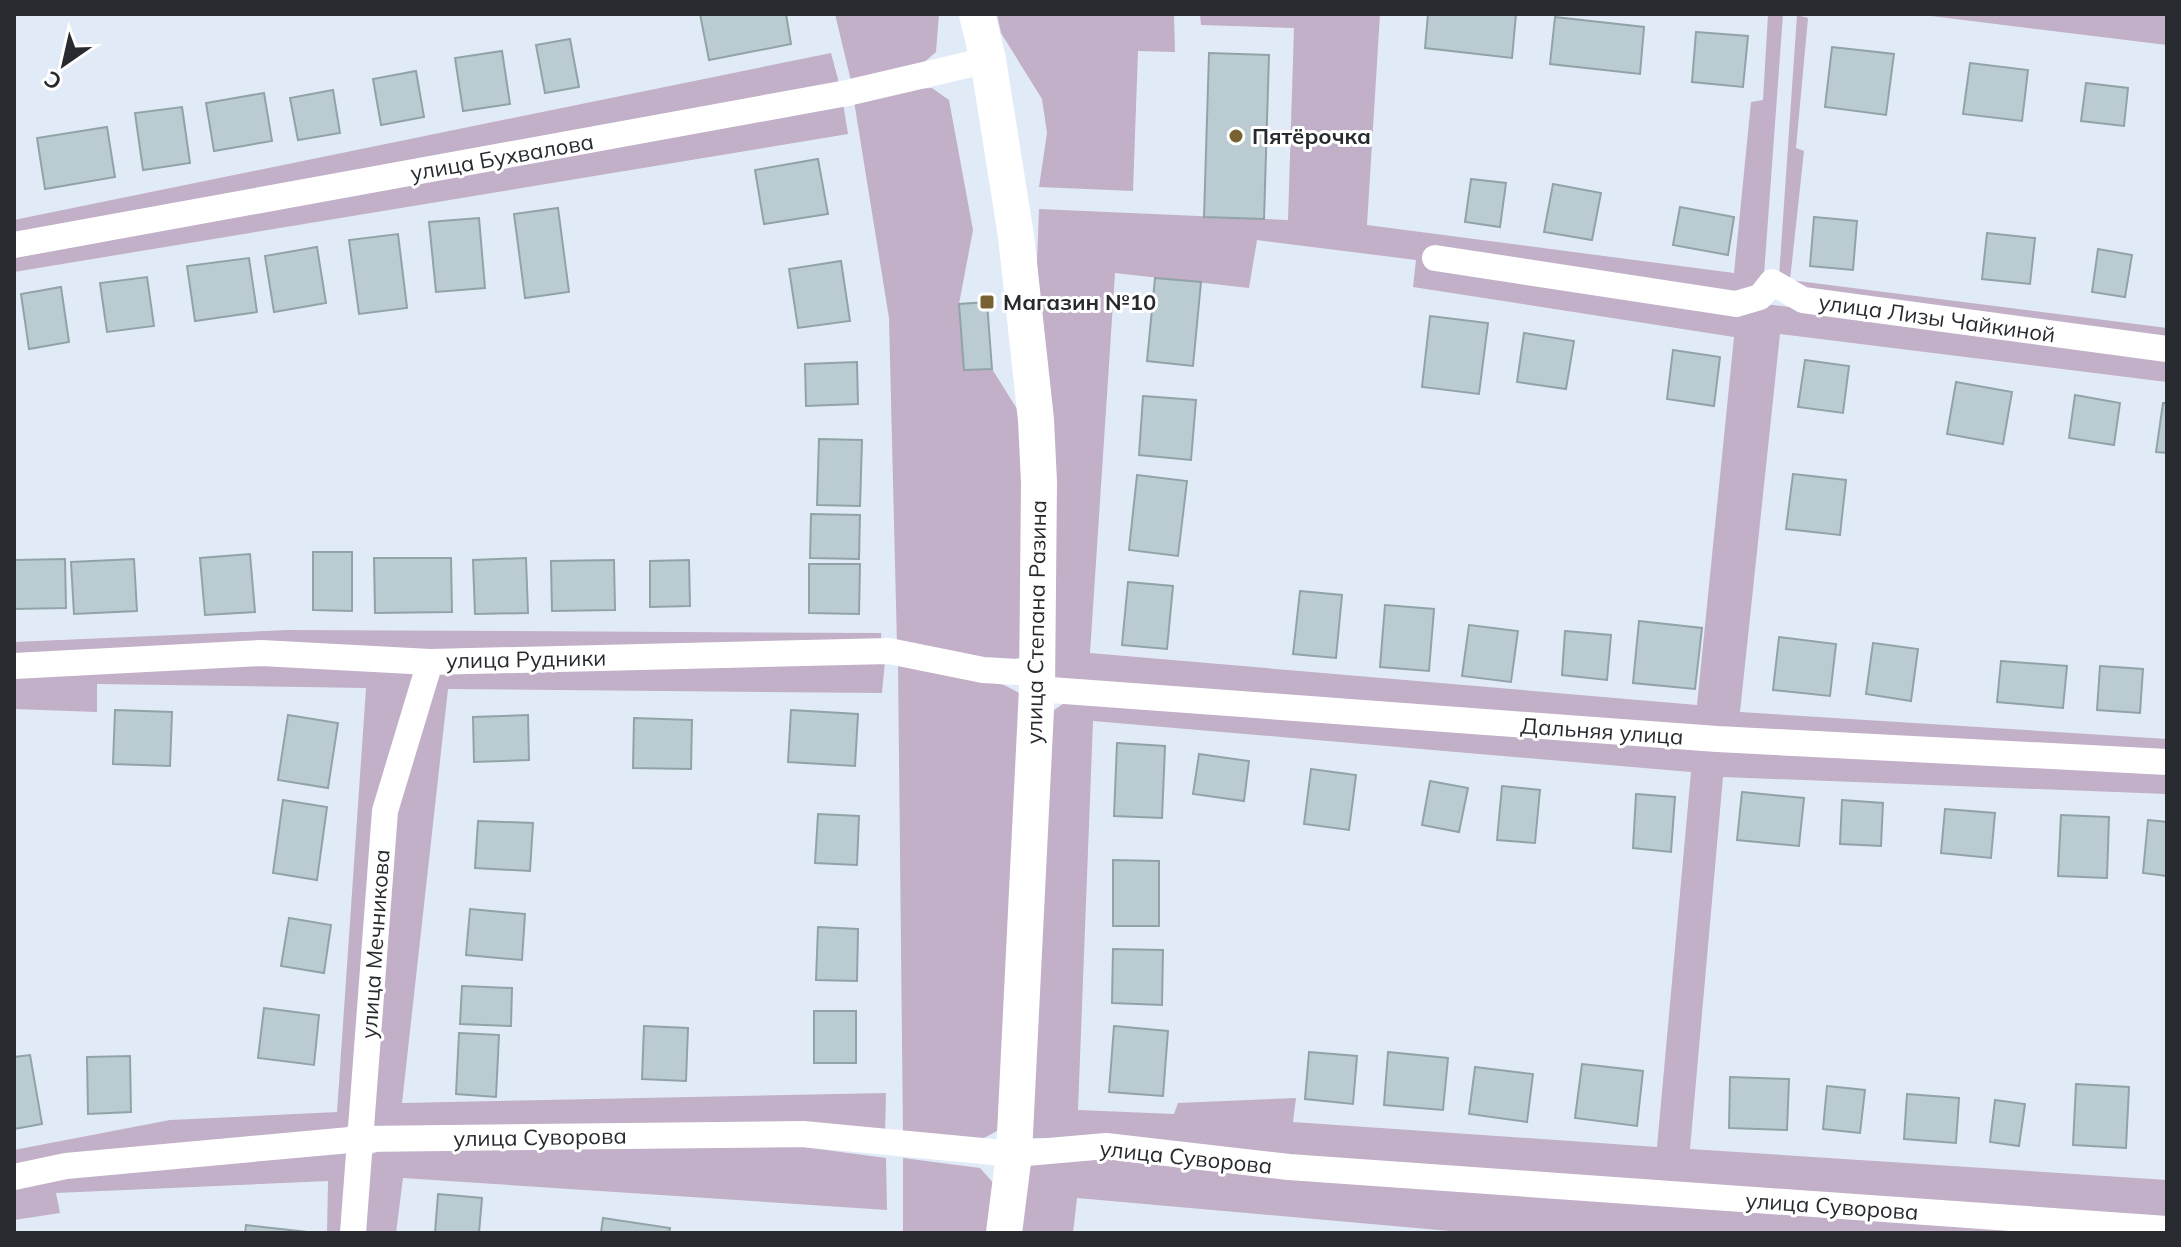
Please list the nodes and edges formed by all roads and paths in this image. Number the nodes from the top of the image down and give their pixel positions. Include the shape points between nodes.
1 (977, 14) edge
2 (988, 60) junction
3 (14, 245) edge
4 (1435, 258) dead end
5 (2167, 349) edge
6 (430, 662) junction
7 (14, 666) edge
8 (1037, 681) junction
9 (2167, 762) edge
10 (361, 1139) junction
11 (1014, 1154) junction
12 (14, 1177) edge
13 (2167, 1229) edge
14 (353, 1233) edge
15 (1004, 1233) edge

1 - 2 main road, улица Степана Разина
2 - 3 street, улица Бухвалова via 847,93
2 - 8 main road, улица Степана Разина via 1016,236 1036,420
4 - 5 street, улица Лизы Чайкиной via 1736,304 1760,297 1772,282 1803,300
6 - 7 street, улица Рудники via 261,653
6 - 8 street, улица Рудники via 889,651
6 - 10 street, улица Мечникова via 385,811
8 - 9 street, Дальняя улица via 1717,739
8 - 11 main road, улица Степана Разина
10 - 11 street, улица Суворова via 803,1134
10 - 12 street, улица Суворова via 66,1166
10 - 14 street, улица Мечникова
11 - 13 street, улица Суворова via 1106,1146 1289,1167
11 - 15 main road, улица Степана Разина

